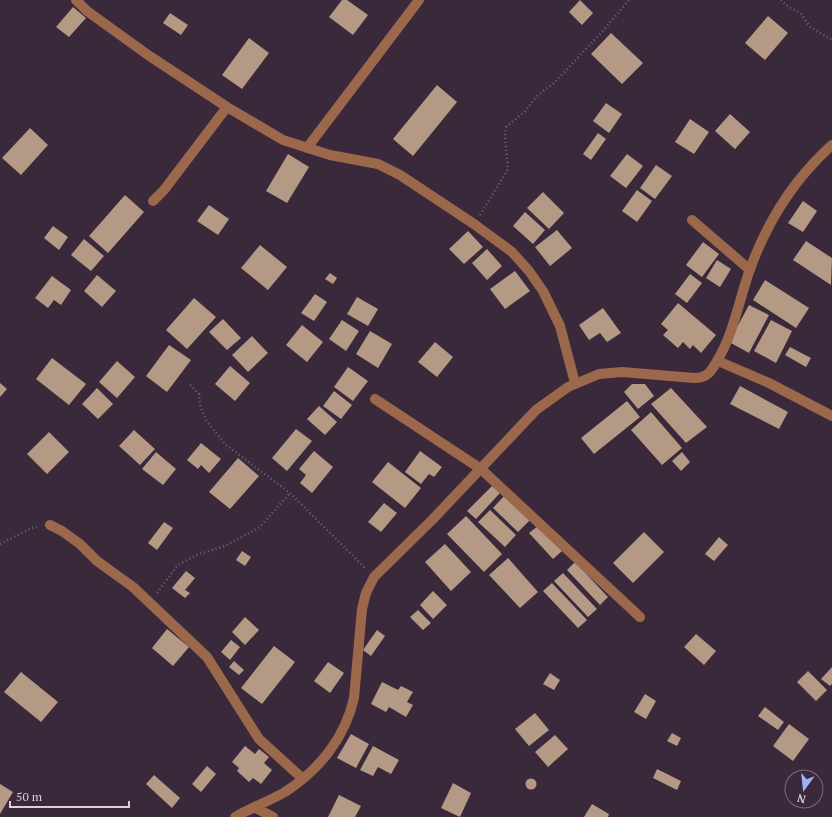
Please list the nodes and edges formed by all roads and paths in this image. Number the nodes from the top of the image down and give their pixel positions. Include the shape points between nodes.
1 (76, 0) edge
2 (419, 0) edge
3 (629, 0) edge
4 (781, 0) edge
5 (832, 40) edge
6 (227, 107) junction
7 (832, 145) edge
8 (307, 148) junction
9 (153, 201) dead end
10 (692, 220) dead end
11 (474, 224) junction
12 (750, 270) junction
13 (718, 360) junction
14 (575, 383) junction
15 (190, 385) dead end
16 (375, 399) dead end
17 (832, 416) edge
18 (481, 469) junction
19 (290, 493) junction
20 (50, 525) joint
21 (0, 544) edge
22 (374, 577) junction
23 (150, 603) junction
24 (640, 617) dead end
25 (303, 779) junction
26 (254, 807) junction
27 (235, 817) edge
28 (273, 817) edge

1 - 6 street via 87,11 143,51
2 - 8 street
3 - 11 path via 554,83 506,127 508,169
4 - 5 path via 801,14 810,27
6 - 8 street via 284,140
6 - 9 street
7 - 12 street via 789,192
8 - 11 street via 351,160 378,164 400,175
10 - 12 street
11 - 14 street via 512,252 543,291 560,326
12 - 13 street
13 - 14 street via 709,374 701,378 622,372 599,374
13 - 17 street
14 - 18 street via 536,410
15 - 19 path via 200,394 200,405 206,420 226,445
16 - 18 street
18 - 22 street
18 - 24 street
19 - 22 path
19 - 23 path via 260,528 177,566
20 - 21 path via 32,528
20 - 23 street via 80,544 97,561
22 - 25 street via 362,609 351,712 343,732 332,748
23 - 25 street via 207,657 259,739
25 - 26 street
26 - 27 street
26 - 28 street

